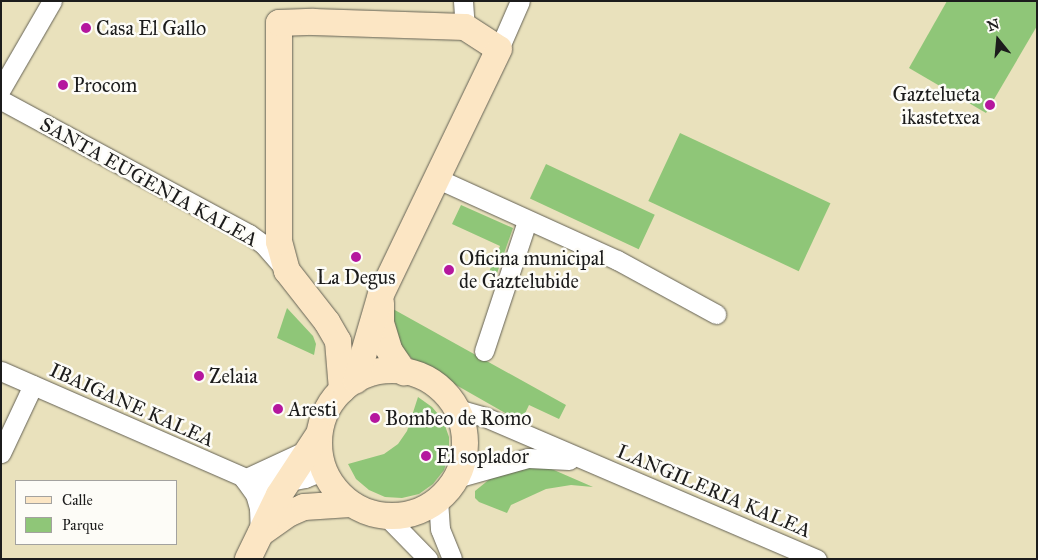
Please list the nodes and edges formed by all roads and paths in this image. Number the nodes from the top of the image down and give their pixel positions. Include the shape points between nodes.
1 (52, 1) edge
2 (463, 1) edge
3 (520, 1) edge
4 (281, 12) edge
5 (465, 27) junction
6 (499, 48) junction
7 (1, 89) edge
8 (1, 100) edge
9 (436, 178) junction
10 (527, 221) junction
11 (287, 271) junction
12 (381, 294) junction
13 (716, 314) dead end
14 (484, 351) dead end
15 (1, 371) edge
16 (404, 372) junction
17 (32, 385) junction
18 (349, 385) junction
19 (457, 409) junction
20 (315, 442) junction
21 (1, 453) edge
22 (593, 463) junction
23 (325, 470) junction
24 (456, 478) junction
25 (244, 479) junction
26 (287, 482) junction
27 (438, 500) junction
28 (350, 504) junction
29 (386, 516) junction
30 (261, 533) junction
31 (248, 559) edge
32 (428, 559) edge
33 (452, 559) edge
34 (817, 559) edge

1 - 7 street
2 - 5 street
3 - 6 street
4 - 5 street via 313,22
4 - 11 street via 279,242
5 - 6 street
6 - 9 street
8 - 11 street, SANTA EUGENIA KALEA via 249,234 264,244
9 - 10 street
9 - 12 street
10 - 13 street via 617,260
10 - 14 street
11 - 18 street, SANTA EUGENIA KALEA via 327,322 338,342
12 - 16 street via 381,323 390,350
12 - 18 street
15 - 17 street, IBAIGANE KALEA
16 - 18 street via 379,372
16 - 19 street via 423,378 440,389
17 - 21 street
17 - 25 street, IBAIGANE KALEA
18 - 20 street via 331,403
19 - 22 street, LANGILERIA KALEA via 485,417
19 - 24 street via 465,444 463,462
20 - 23 street
20 - 25 street
20 - 26 street
22 - 24 street, LANGILERIA KALEA via 528,458
22 - 34 street, LANGILERIA KALEA
23 - 26 street, IBAIGANE KALEA
23 - 28 street via 332,485
24 - 27 street
25 - 26 street, IBAIGANE KALEA via 264,486
25 - 30 street via 255,494
26 - 30 street
27 - 29 street via 405,516
27 - 33 street via 440,529
28 - 29 street
28 - 30 street via 304,507
29 - 32 street
30 - 31 street

